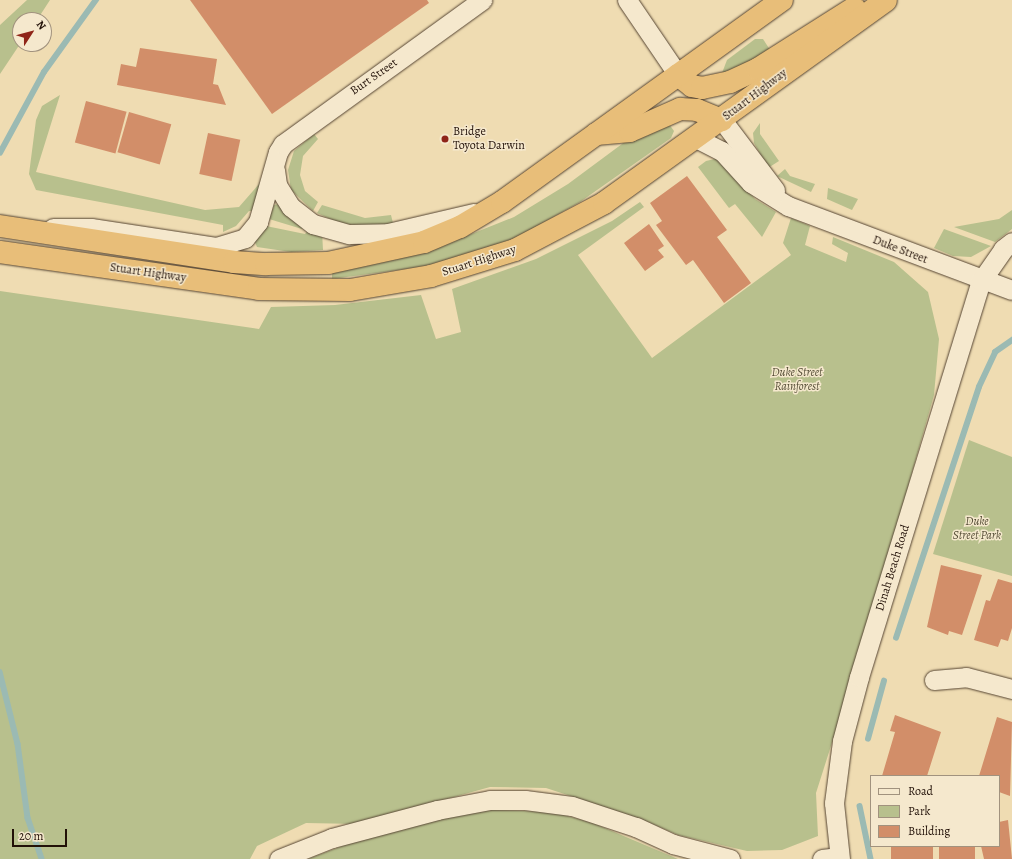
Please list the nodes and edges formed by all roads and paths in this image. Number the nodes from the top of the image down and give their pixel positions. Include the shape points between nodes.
1 (482, 0) edge
2 (627, 0) edge
3 (782, 0) edge
4 (872, 0) edge
5 (886, 0) edge
6 (678, 75) junction
7 (722, 120) junction
8 (596, 134) junction
9 (696, 138) junction
10 (276, 161) junction
11 (502, 202) junction
12 (788, 206) junction
13 (0, 226) edge
14 (21, 229) junction
15 (1012, 242) edge
16 (0, 252) edge
17 (981, 281) junction
18 (1012, 290) edge
19 (934, 680) dead end
20 (1012, 689) edge
21 (834, 858) edge
22 (279, 859) edge
23 (730, 859) edge

1 - 10 street, Burt Street via 305,126 283,144
2 - 6 street
3 - 6 highway, Stuart Highway
4 - 6 highway via 828,22 736,80 702,88 692,86
5 - 7 highway, Stuart Highway
6 - 8 highway, Stuart Highway
7 - 8 highway via 697,110 680,109 630,131
7 - 9 highway, Stuart Highway
7 - 12 street, Duke Street via 762,176
8 - 11 highway, Stuart Highway
9 - 12 street, Duke Street via 722,151 751,183
9 - 16 highway, Stuart Highway via 604,203 542,237 474,264 381,286 350,290 260,289
10 - 11 street via 276,185 291,207 313,224 348,234 368,235 426,225
10 - 14 street, Burt Street via 258,222 245,238 228,245 204,246 91,228
11 - 14 highway, Stuart Highway via 460,227 424,242 328,263 234,262
12 - 17 street, Duke Street
13 - 14 highway, Stuart Highway
15 - 17 street, Dinah Beach Road via 1003,249
17 - 18 street, Duke Street
17 - 21 street, Dinah Beach Road via 842,741 834,802
19 - 20 street via 966,677
22 - 23 street via 332,838 437,810 496,800 572,806 636,827 674,844

